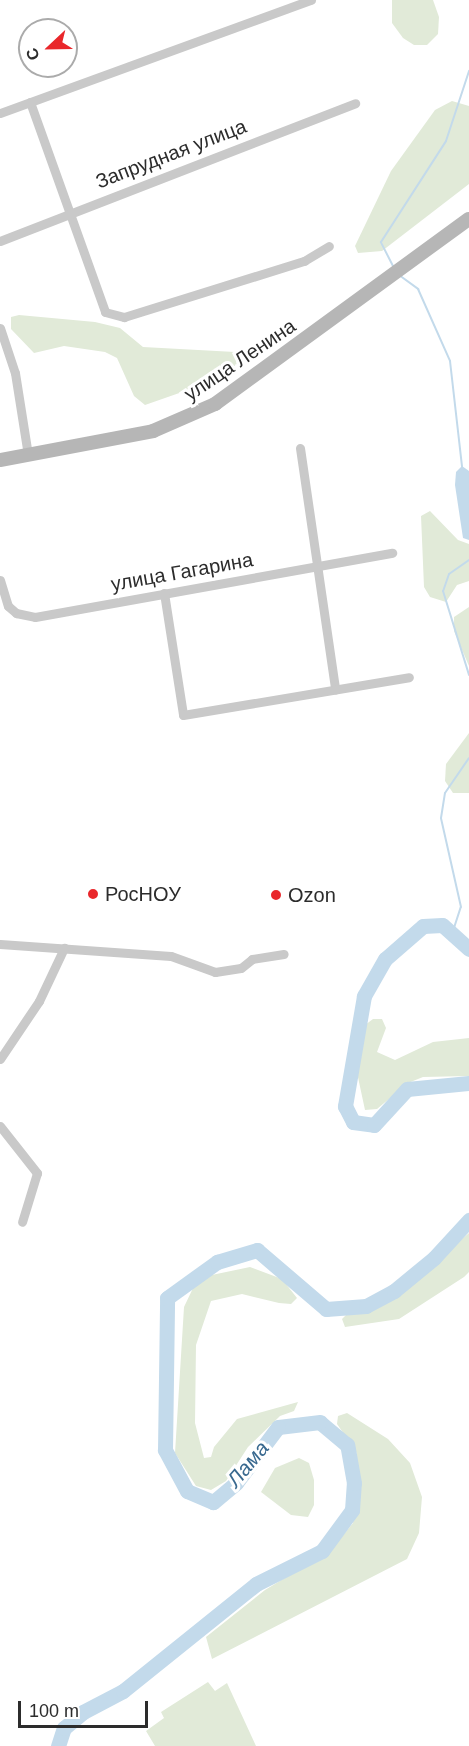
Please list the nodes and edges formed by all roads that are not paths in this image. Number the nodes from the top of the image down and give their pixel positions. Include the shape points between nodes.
1 (310, 0) edge
2 (30, 102) junction
3 (355, 103) dead end
4 (0, 113) edge
5 (68, 213) junction
6 (469, 219) edge
7 (0, 241) edge
8 (329, 246) dead end
9 (0, 328) edge
10 (300, 448) dead end
11 (28, 455) junction
12 (0, 460) edge
13 (392, 553) dead end
14 (314, 567) junction
15 (0, 580) edge
16 (164, 593) junction
17 (409, 677) dead end
18 (335, 689) junction
19 (0, 944) edge
20 (64, 948) junction
21 (284, 954) dead end
22 (0, 1059) edge
23 (0, 1126) edge
24 (22, 1222) dead end

1 - 2 street
2 - 4 street
2 - 5 street
3 - 5 street, Запрудная улица
5 - 7 street, Запрудная улица
5 - 8 street via 98,304 114,316 304,261
6 - 11 main road, улица Ленина via 215,404 153,431
9 - 11 street via 15,373
10 - 14 street
11 - 12 main road, улица Ленина
13 - 14 street, улица Гагарина
14 - 16 street, улица Гагарина
14 - 18 street
15 - 16 street, улица Гагарина via 8,606 29,616
16 - 18 street via 183,716
17 - 18 street
19 - 20 street
20 - 21 street via 171,956 215,972 241,968 252,959
20 - 22 street via 39,1001
23 - 24 street via 37,1173

